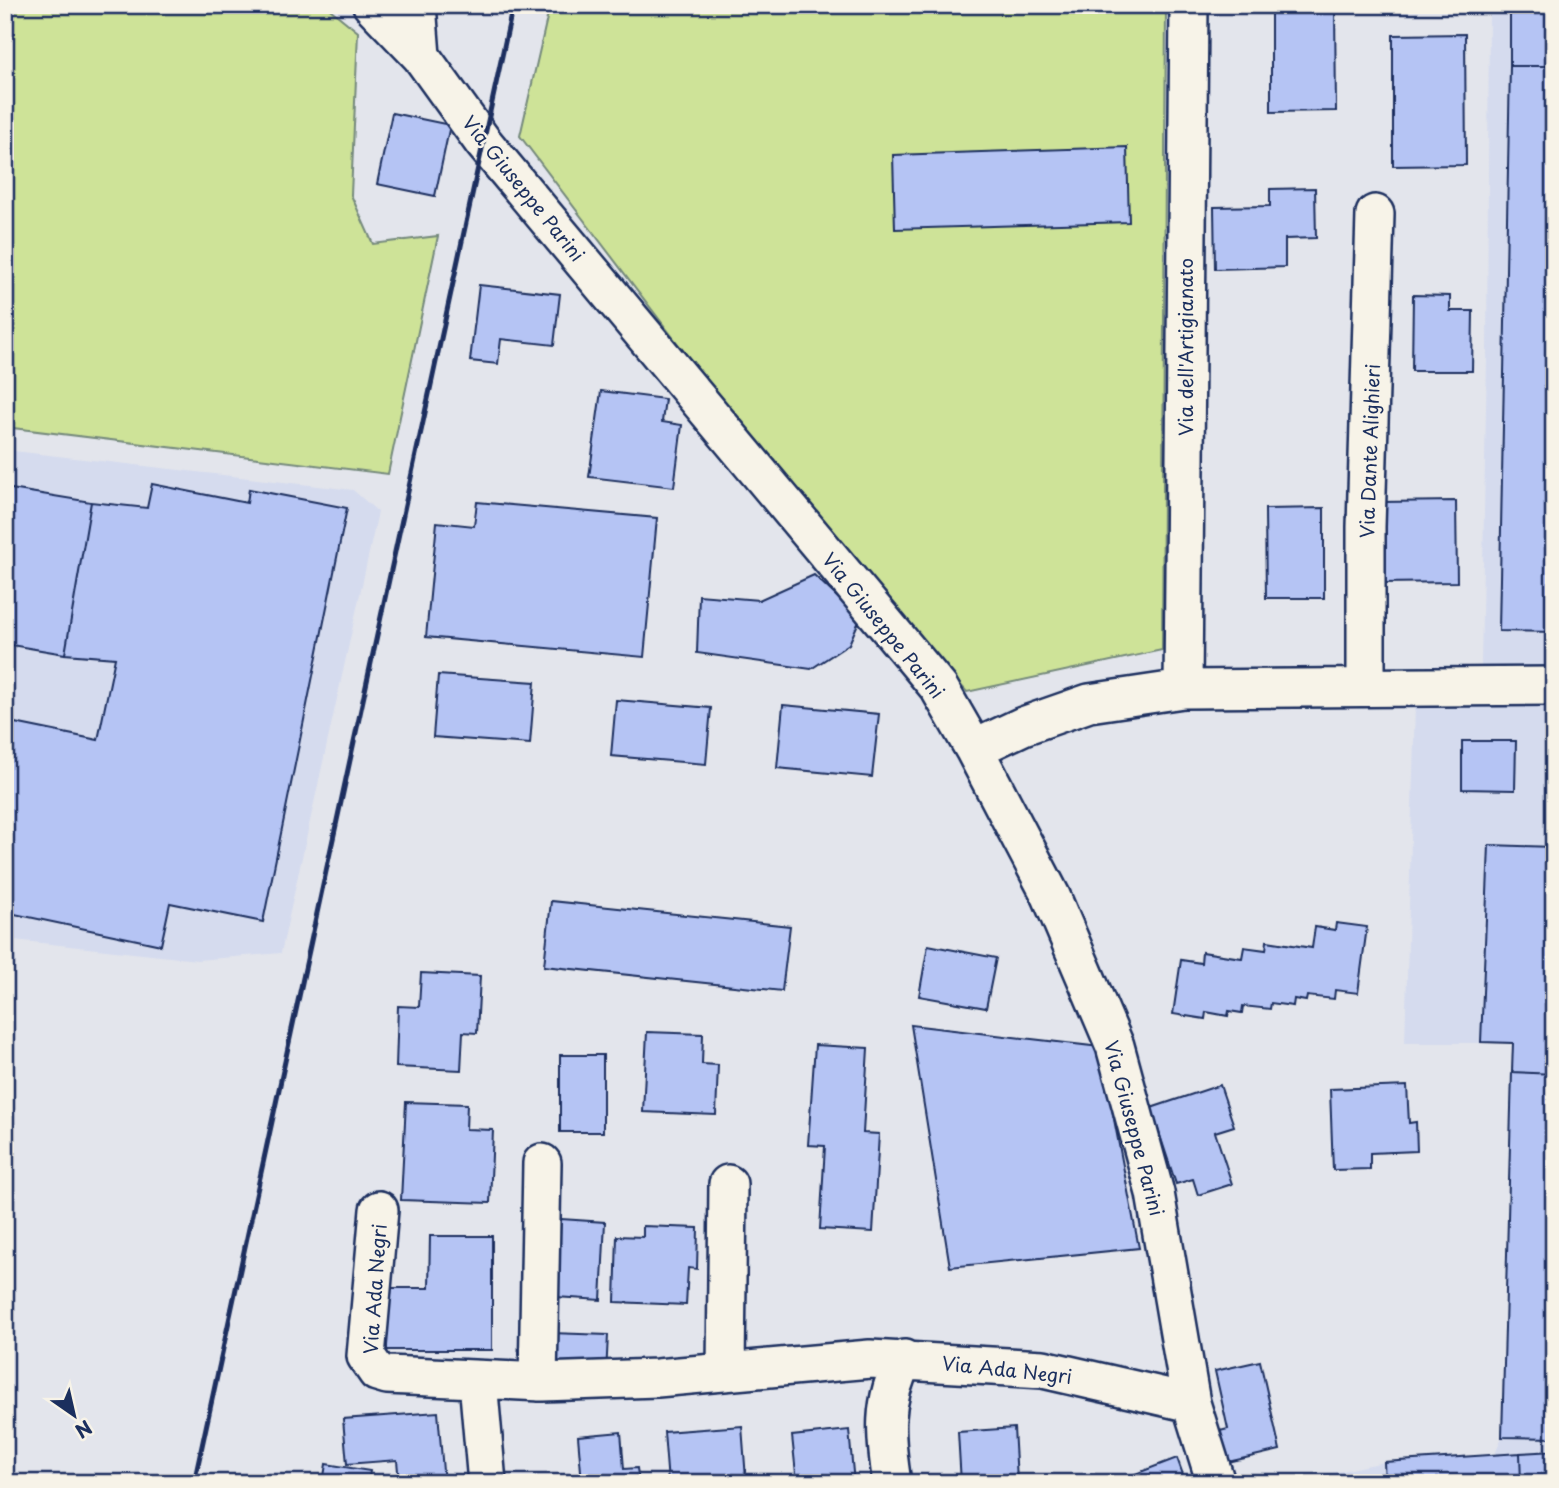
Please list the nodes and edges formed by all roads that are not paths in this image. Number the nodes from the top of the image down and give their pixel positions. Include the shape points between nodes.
1 (372, 5) edge
2 (417, 5) edge
3 (1189, 5) edge
4 (421, 56) junction
5 (1375, 214) dead end
6 (1554, 685) edge
7 (1366, 687) junction
8 (1183, 689) junction
9 (974, 749) junction
10 (542, 1163) dead end
11 (728, 1184) dead end
12 (379, 1210) dead end
13 (904, 1359) junction
14 (726, 1371) junction
15 (478, 1381) junction
16 (538, 1382) junction
17 (1191, 1403) junction
18 (487, 1483) edge
19 (892, 1483) edge
20 (1216, 1483) edge

1 - 4 street, Via Giuseppe Parini
2 - 4 street
3 - 8 street, Via dell'Artigianato
4 - 9 street, Via Giuseppe Parini via 483,142 939,688
5 - 7 street, Via Dante Alighieri
6 - 7 street
7 - 8 street
8 - 9 street via 1089,703
9 - 17 street, Via Giuseppe Parini via 1051,896 1115,1046 1155,1193
10 - 16 street
11 - 14 street
12 - 15 street, Via Ada Negri via 366,1356 371,1366 387,1375
13 - 14 street, Via Ada Negri
13 - 17 street, Via Ada Negri via 1043,1369
13 - 19 street via 893,1379 886,1416
14 - 16 street, Via Ada Negri
15 - 16 street, Via Ada Negri
15 - 18 street
17 - 20 street, Via Giuseppe Parini

